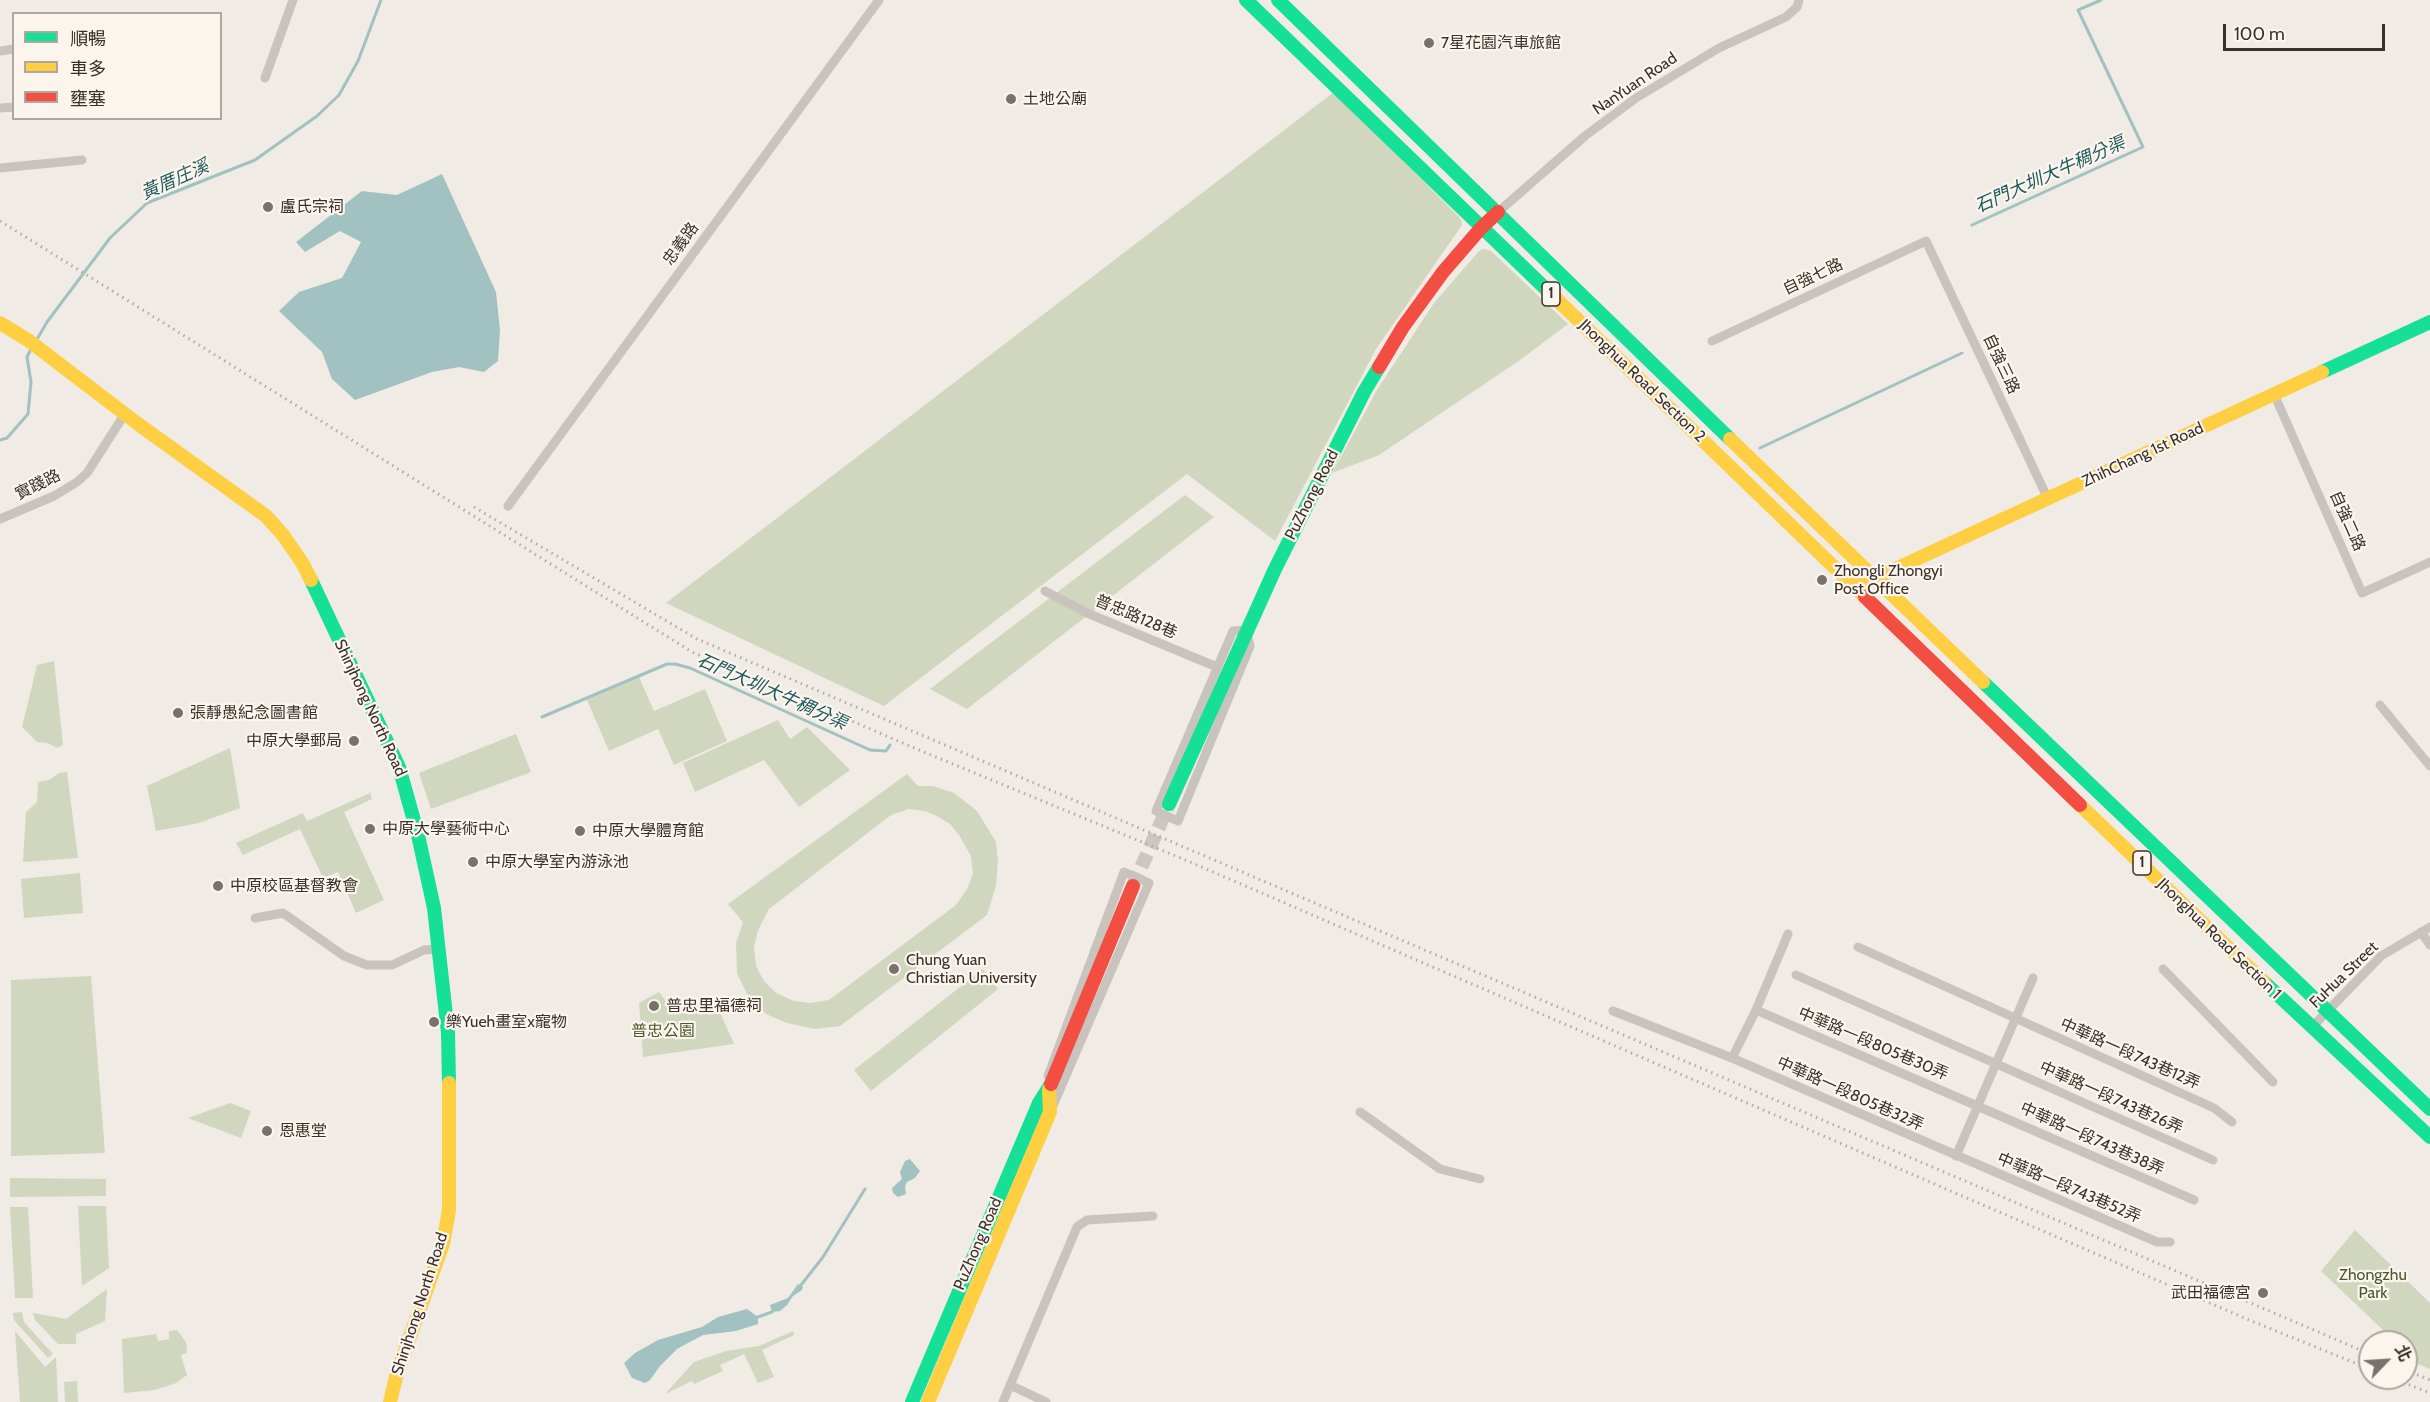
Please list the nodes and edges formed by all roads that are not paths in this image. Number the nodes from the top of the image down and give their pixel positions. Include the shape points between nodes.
1 (293, 0) edge
2 (879, 0) edge
3 (1246, 0) edge
4 (1278, 0) edge
5 (1799, 0) edge
6 (265, 78) dead end
7 (82, 160) dead end
8 (0, 168) edge
9 (1498, 213) junction
10 (1481, 228) junction
11 (1926, 241) joint
12 (2430, 322) edge
13 (0, 323) edge
14 (1712, 341) dead end
15 (2274, 394) junction
16 (126, 412) junction
17 (2048, 499) junction
18 (508, 506) dead end
19 (0, 519) edge
20 (2430, 562) edge
21 (1875, 579) junction
22 (1856, 587) junction
23 (1045, 591) dead end
24 (1246, 630) junction
25 (1217, 667) junction
26 (2380, 705) dead end
27 (2430, 766) edge
28 (1169, 804) tunnel mouth
29 (1133, 886) tunnel mouth
30 (255, 918) dead end
31 (2426, 930) edge
32 (1788, 934) dead end
33 (2430, 945) edge
34 (1858, 946) dead end
35 (439, 949) junction
36 (2163, 969) dead end
37 (1796, 975) dead end
38 (2033, 978) dead end
39 (1756, 1010) junction
40 (1613, 1011) dead end
41 (2327, 1012) junction
42 (2014, 1019) junction
43 (2311, 1028) junction
44 (1732, 1058) junction
45 (1997, 1063) junction
46 (2273, 1082) dead end
47 (1979, 1105) junction
48 (1045, 1108) junction
49 (2430, 1109) edge
50 (1360, 1112) dead end
51 (2232, 1122) dead end
52 (2430, 1137) edge
53 (1956, 1156) junction
54 (2213, 1160) dead end
55 (1480, 1179) dead end
56 (2194, 1200) dead end
57 (1153, 1216) dead end
58 (2170, 1242) dead end
59 (1010, 1386) junction
60 (390, 1402) edge
61 (912, 1402) edge
62 (928, 1402) edge
63 (1004, 1402) edge
64 (1046, 1402) edge

1 - 6 street
2 - 18 street, 忠義路
3 - 10 street, Jhonghua Road Section 2 / 1
4 - 9 street, Jhonghua Road Section 2 / 1
5 - 9 street, NanYuan Road via 1786,17 1719,48 1636,98 1585,136
7 - 8 street
9 - 10 street, PuZhong Road
9 - 21 street, Jhonghua Road Section 2 / 1
10 - 22 street, Jhonghua Road Section 2 / 1
10 - 24 street, PuZhong Road via 1403,327 1364,392
11 - 14 street, 自強七路
11 - 17 street, 自強三路
12 - 15 street, ZhihChang 1st Road
13 - 16 street, Shinjhong North Road
15 - 17 street, ZhihChang 1st Road
15 - 20 street, 自強二路 via 2362,593
16 - 19 street, 實踐路 via 87,473 77,482
16 - 35 street, Shinjhong North Road via 266,516 300,559 399,767 418,835
17 - 21 street, ZhihChang 1st Road
21 - 22 street, ZhihChang 1st Road
21 - 41 street, Jhonghua Road Section 1 / 1
22 - 43 street, Jhonghua Road Section 1 / 1
23 - 25 street, 普忠路128巷
24 - 25 street via 1233,631
24 - 25 street via 1250,646 1178,821 1156,811
24 - 28 street, PuZhong Road
26 - 27 street
29 - 48 street, PuZhong Road via 1049,1089
30 - 35 street via 284,913 345,956 367,965 392,965 424,950
31 - 33 street
31 - 41 street, FuHua Street via 2381,956
32 - 39 street
34 - 42 street, 中華路一段743巷12弄
35 - 60 street, Shinjhong North Road via 451,1101 449,1210 443,1244
36 - 46 street
37 - 45 street, 中華路一段743巷26弄
38 - 42 street
39 - 44 street
39 - 47 street, 中華路一段805巷30弄
40 - 44 street, 中華路一段805巷32弄
41 - 43 street, FuHua Street
41 - 49 street, Jhonghua Road Section 1 / 1
42 - 45 street
42 - 51 street, 中華路一段743巷12弄 via 2214,1108
43 - 52 street, Jhonghua Road Section 1 / 1
44 - 53 street, 中華路一段805巷32弄
45 - 47 street
45 - 54 street, 中華路一段743巷26弄
47 - 53 street
47 - 56 street, 中華路一段743巷38弄
48 - 48 street via 1149,883 1124,872 1044,1086
48 - 61 street, PuZhong Road
48 - 62 street, PuZhong Road
50 - 55 street via 1440,1169
53 - 58 street, 中華路一段743巷52弄 via 2157,1242
57 - 59 street via 1087,1220 1077,1227
59 - 63 street
59 - 64 street

